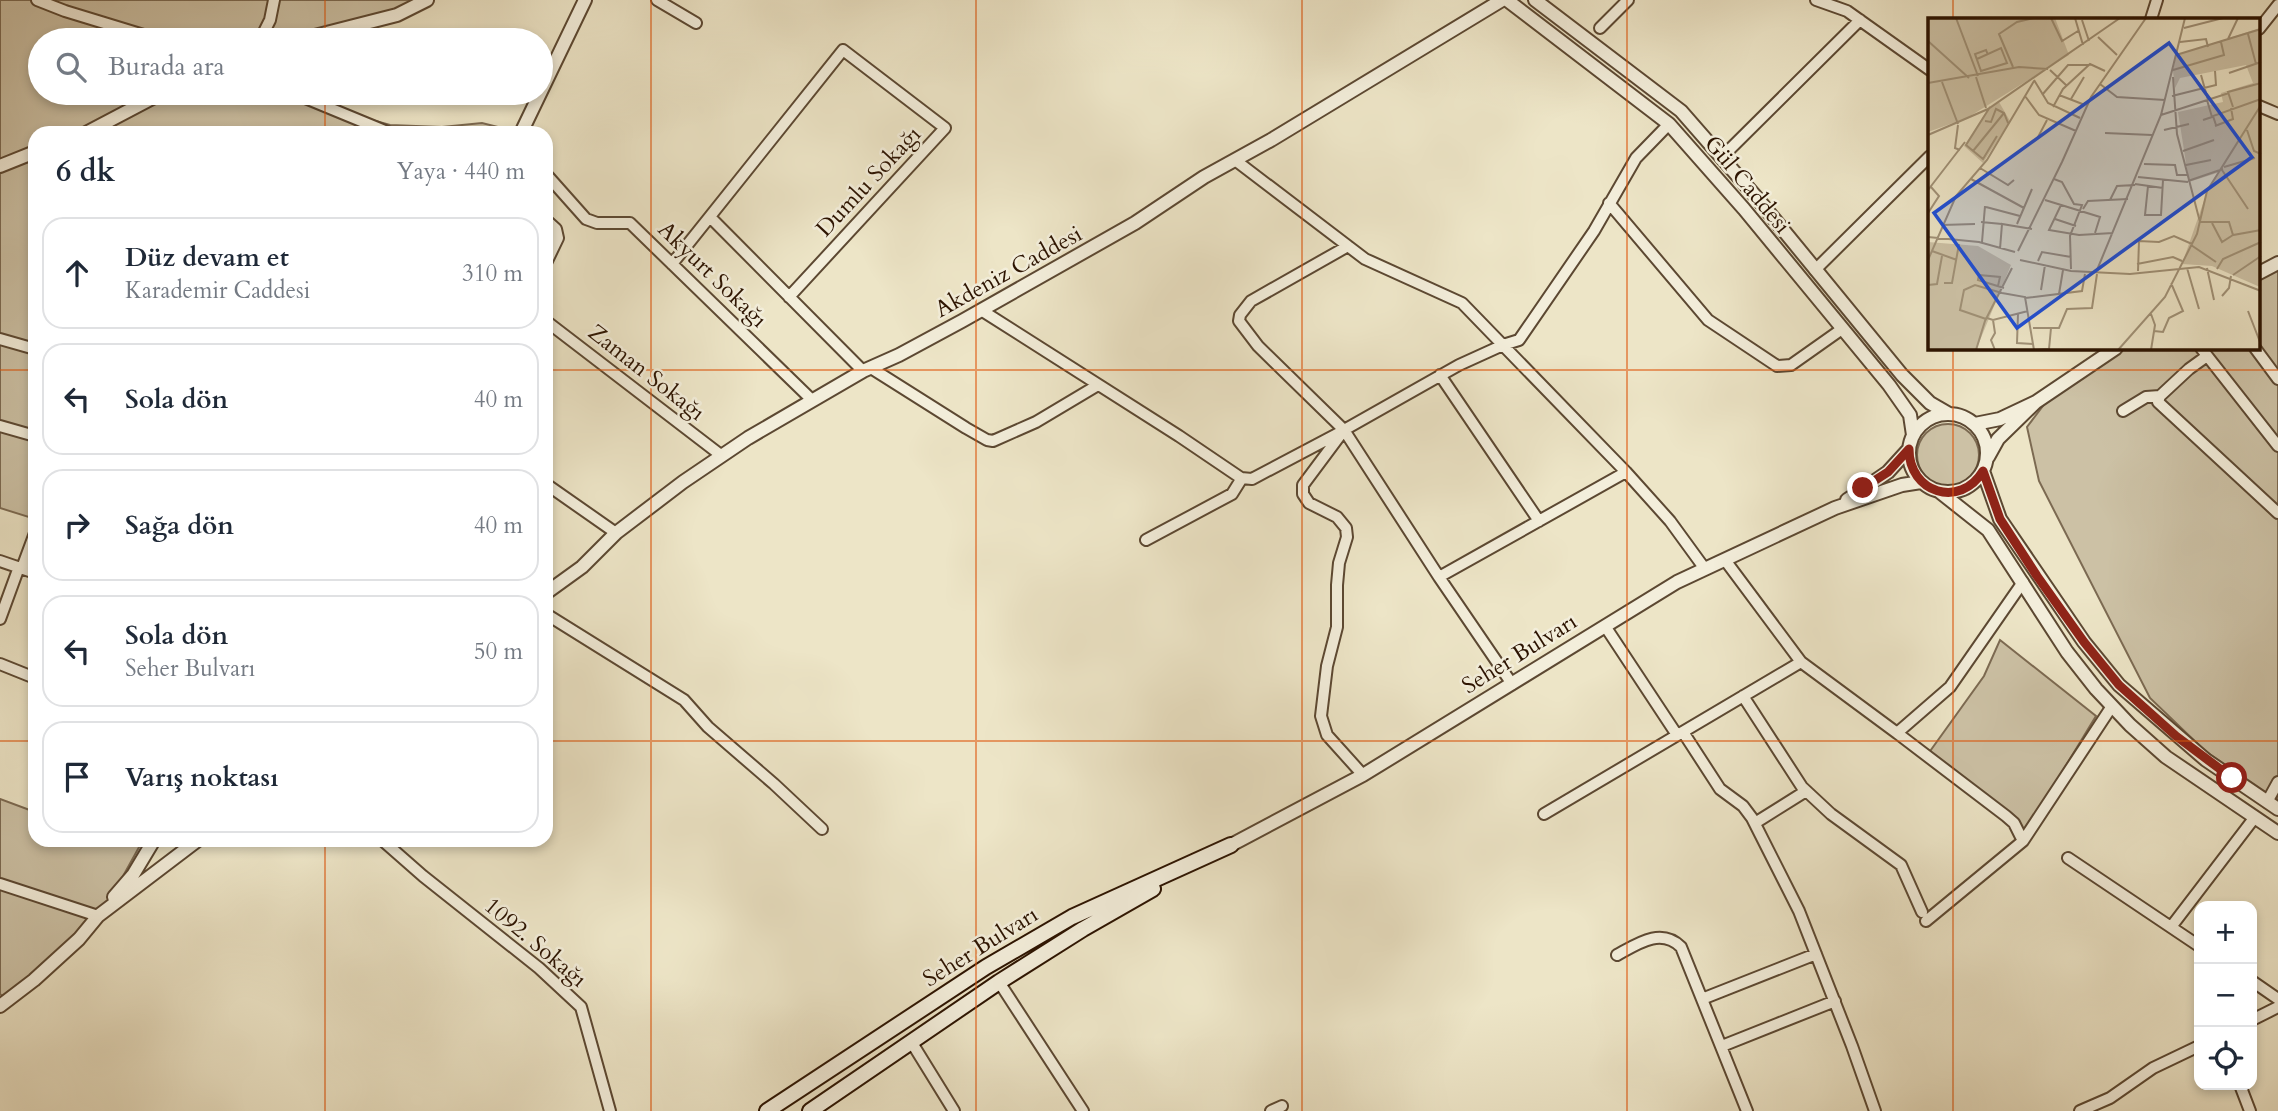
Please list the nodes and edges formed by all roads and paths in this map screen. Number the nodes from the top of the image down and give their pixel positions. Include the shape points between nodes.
1 (37, 0) edge
2 (274, 0) edge
3 (427, 0) edge
4 (585, 0) edge
5 (657, 0) edge
6 (1505, 0) edge
7 (1535, 0) edge
8 (1628, 0) edge
9 (1816, 0) edge
10 (2157, 0) edge
11 (2278, 5) edge
12 (2151, 18) edge
13 (1860, 20) junction
14 (696, 23) dead end
15 (121, 28) edge
16 (266, 28) edge
17 (346, 28) edge
18 (1600, 28) dead end
19 (2260, 28) edge
20 (553, 66) edge
21 (1928, 69) edge
22 (139, 105) edge
23 (322, 105) edge
24 (534, 105) edge
25 (2260, 106) edge
26 (2278, 114) edge
27 (1669, 124) junction
28 (99, 126) edge
29 (373, 126) edge
30 (524, 126) edge
31 (28, 155) edge
32 (1721, 158) junction
33 (1928, 158) edge
34 (1235, 160) junction
35 (0, 166) edge
36 (553, 182) edge
37 (1609, 203) junction
38 (710, 217) junction
39 (553, 226) edge
40 (1348, 246) junction
41 (553, 248) edge
42 (2278, 263) edge
43 (672, 264) junction
44 (1815, 270) junction
45 (2260, 272) edge
46 (789, 297) junction
47 (981, 310) junction
48 (553, 326) edge
49 (1842, 329) junction
50 (0, 339) edge
51 (1503, 345) junction
52 (28, 347) edge
53 (2113, 350) edge
54 (2256, 350) edge
55 (2204, 352) edge
56 (867, 369) junction
57 (1440, 375) junction
58 (2278, 379) edge
59 (1098, 385) junction
60 (2160, 396) junction
61 (812, 400) junction
62 (2036, 402) junction
63 (2123, 411) dead end
64 (1949, 414) junction
65 (1975, 424) junction
66 (0, 426) edge
67 (1344, 430) junction
68 (28, 434) edge
69 (1913, 435) junction
70 (2278, 446) edge
71 (1909, 449) junction
72 (722, 456) junction
73 (1987, 457) junction
74 (1983, 471) junction
75 (1626, 472) junction
76 (1242, 478) junction
77 (1921, 482) junction
78 (553, 489) edge
79 (1940, 492) junction
80 (1835, 508) junction
81 (2278, 513) edge
82 (1539, 521) junction
83 (616, 533) junction
84 (1146, 540) dead end
85 (28, 549) edge
86 (1725, 560) junction
87 (0, 561) edge
88 (20, 568) junction
89 (1705, 569) junction
90 (28, 570) edge
91 (1439, 578) junction
92 (2023, 582) junction
93 (553, 588) edge
94 (553, 618) edge
95 (0, 619) edge
96 (1605, 626) junction
97 (1801, 662) junction
98 (0, 664) edge
99 (28, 675) edge
100 (1511, 684) junction
101 (1743, 696) junction
102 (2112, 706) junction
103 (1897, 733) junction
104 (1680, 734) junction
105 (1363, 775) junction
106 (2278, 782) edge
107 (1806, 791) junction
108 (2267, 802) junction
109 (2278, 809) edge
110 (1544, 814) dead end
111 (2255, 817) junction
112 (1755, 823) junction
113 (822, 829) dead end
114 (2278, 833) edge
115 (2024, 841) junction
116 (1231, 845) junction
117 (150, 847) edge
118 (189, 847) edge
119 (390, 847) edge
120 (2068, 858) dead end
121 (0, 884) edge
122 (98, 916) junction
123 (2171, 927) junction
124 (2194, 943) edge
125 (1816, 954) junction
126 (1617, 955) dead end
127 (999, 982) junction
128 (2257, 984) edge
129 (1702, 999) junction
130 (2278, 999) edge
131 (2, 1001) edge
132 (1835, 1001) junction
133 (2278, 1007) edge
134 (2257, 1018) edge
135 (912, 1043) junction
136 (1722, 1046) junction
137 (2194, 1048) edge
138 (2242, 1090) edge
139 (1282, 1105) dead end
140 (817, 1109) edge
141 (610, 1111) edge
142 (767, 1111) edge
143 (954, 1111) edge
144 (1083, 1111) edge
145 (1271, 1111) edge
146 (1747, 1111) edge
147 (1875, 1111) edge
148 (2080, 1111) edge
149 (2250, 1111) edge

1 - 15 street
2 - 16 street
3 - 17 street via 397,15
4 - 20 street
5 - 14 street
6 - 27 street, Gül Caddesi
6 - 34 street, Akdeniz Caddesi
7 - 32 street, Gül Caddesi via 1681,111
8 - 18 street
9 - 13 street
10 - 12 street
11 - 19 street
13 - 21 street
13 - 32 street
22 - 28 street
23 - 29 street
24 - 30 street
25 - 26 street
27 - 37 street via 1636,158
27 - 49 street, Gül Caddesi
31 - 35 street
32 - 44 street, Gül Caddesi
33 - 44 street
34 - 40 street
34 - 47 street, Akdeniz Caddesi
36 - 43 street, Akyurt Sokağı via 586,219 630,223
37 - 49 street via 1708,320 1777,366 1791,365
37 - 51 street via 1519,340
38 - 43 street, Dumlu Sokağı
38 - 46 street
38 - 46 street, Dumlu Sokağı via 843,50 945,128
39 - 41 street via 558,238
40 - 51 street via 1365,259 1462,303
40 - 67 street via 1251,301 1239,321 1258,346
42 - 45 street
43 - 61 street, Akyurt Sokağı
44 - 64 street, Gül Caddesi via 1902,375 1930,403
46 - 56 street
47 - 56 street, Akdeniz Caddesi
47 - 59 street
48 - 72 street, Zaman Sokağı
49 - 69 street, Gül Caddesi via 1910,415
50 - 52 street
51 - 57 street
51 - 75 street
53 - 62 street
54 - 58 street
55 - 60 street
55 - 70 street
56 - 59 street via 993,441
56 - 61 street, Akdeniz Caddesi
57 - 67 street
57 - 82 street
59 - 76 street
60 - 63 street via 2146,397
60 - 81 street via 2163,409
61 - 72 street, Akdeniz Caddesi
62 - 65 street via 2000,419
62 - 73 street via 1998,439
64 - 65 street
64 - 69 street via 1928,419
65 - 73 street via 1984,436
66 - 68 street
67 - 76 street via 1252,479
67 - 91 street
67 - 105 street via 1302,489 1309,503 1337,517 1346,528 1336,585 1337,627 1321,716 1327,735
69 - 71 street
71 - 77 street
71 - 80 street, Seher Bulvarı via 1888,472
72 - 83 street, Akdeniz Caddesi
73 - 74 street
74 - 79 street via 1969,487
74 - 108 street via 2000,519 2119,685 2206,760
75 - 82 street
75 - 89 street
76 - 84 street via 1232,494
77 - 79 street
77 - 80 street, Seher Bulvarı
78 - 83 street
79 - 92 street via 1988,530
80 - 86 street, Seher Bulvarı
82 - 91 street
83 - 93 street, Akdeniz Caddesi
85 - 88 street
86 - 89 street, Seher Bulvarı
86 - 97 street
87 - 88 street
88 - 90 street
88 - 95 street
89 - 96 street, Seher Bulvarı
91 - 100 street
92 - 102 street via 2067,652
92 - 103 street via 1950,687
94 - 113 street via 684,700
96 - 100 street, Seher Bulvarı
96 - 104 street
97 - 101 street
97 - 103 street
98 - 99 street
100 - 105 street, Seher Bulvarı
101 - 104 street
101 - 107 street
102 - 111 street via 2166,757
102 - 115 street
103 - 115 street via 2006,816
104 - 110 street
104 - 112 street via 1720,789 1743,806
105 - 116 street, Seher Bulvarı
106 - 108 street
107 - 112 street
107 - 115 street via 1901,865 1924,916
108 - 109 street
111 - 114 street
111 - 123 street
112 - 125 street
116 - 127 main road, Seher Bulvarı
116 - 142 main road, Seher Bulvarı via 1072,917 986,967
117 - 122 street
118 - 122 street
119 - 141 street, 1092. Sokağı via 581,1007
120 - 123 street
121 - 122 street
122 - 131 street via 34,980
123 - 124 street
125 - 129 street
125 - 132 street
126 - 129 street via 1648,939 1670,938 1681,947
127 - 135 main road, Seher Bulvarı
127 - 144 street
128 - 130 street
129 - 136 street
132 - 136 street
132 - 147 street
133 - 134 street
135 - 140 main road, Seher Bulvarı
135 - 143 street
136 - 146 street
137 - 148 street
138 - 149 street
139 - 145 street

